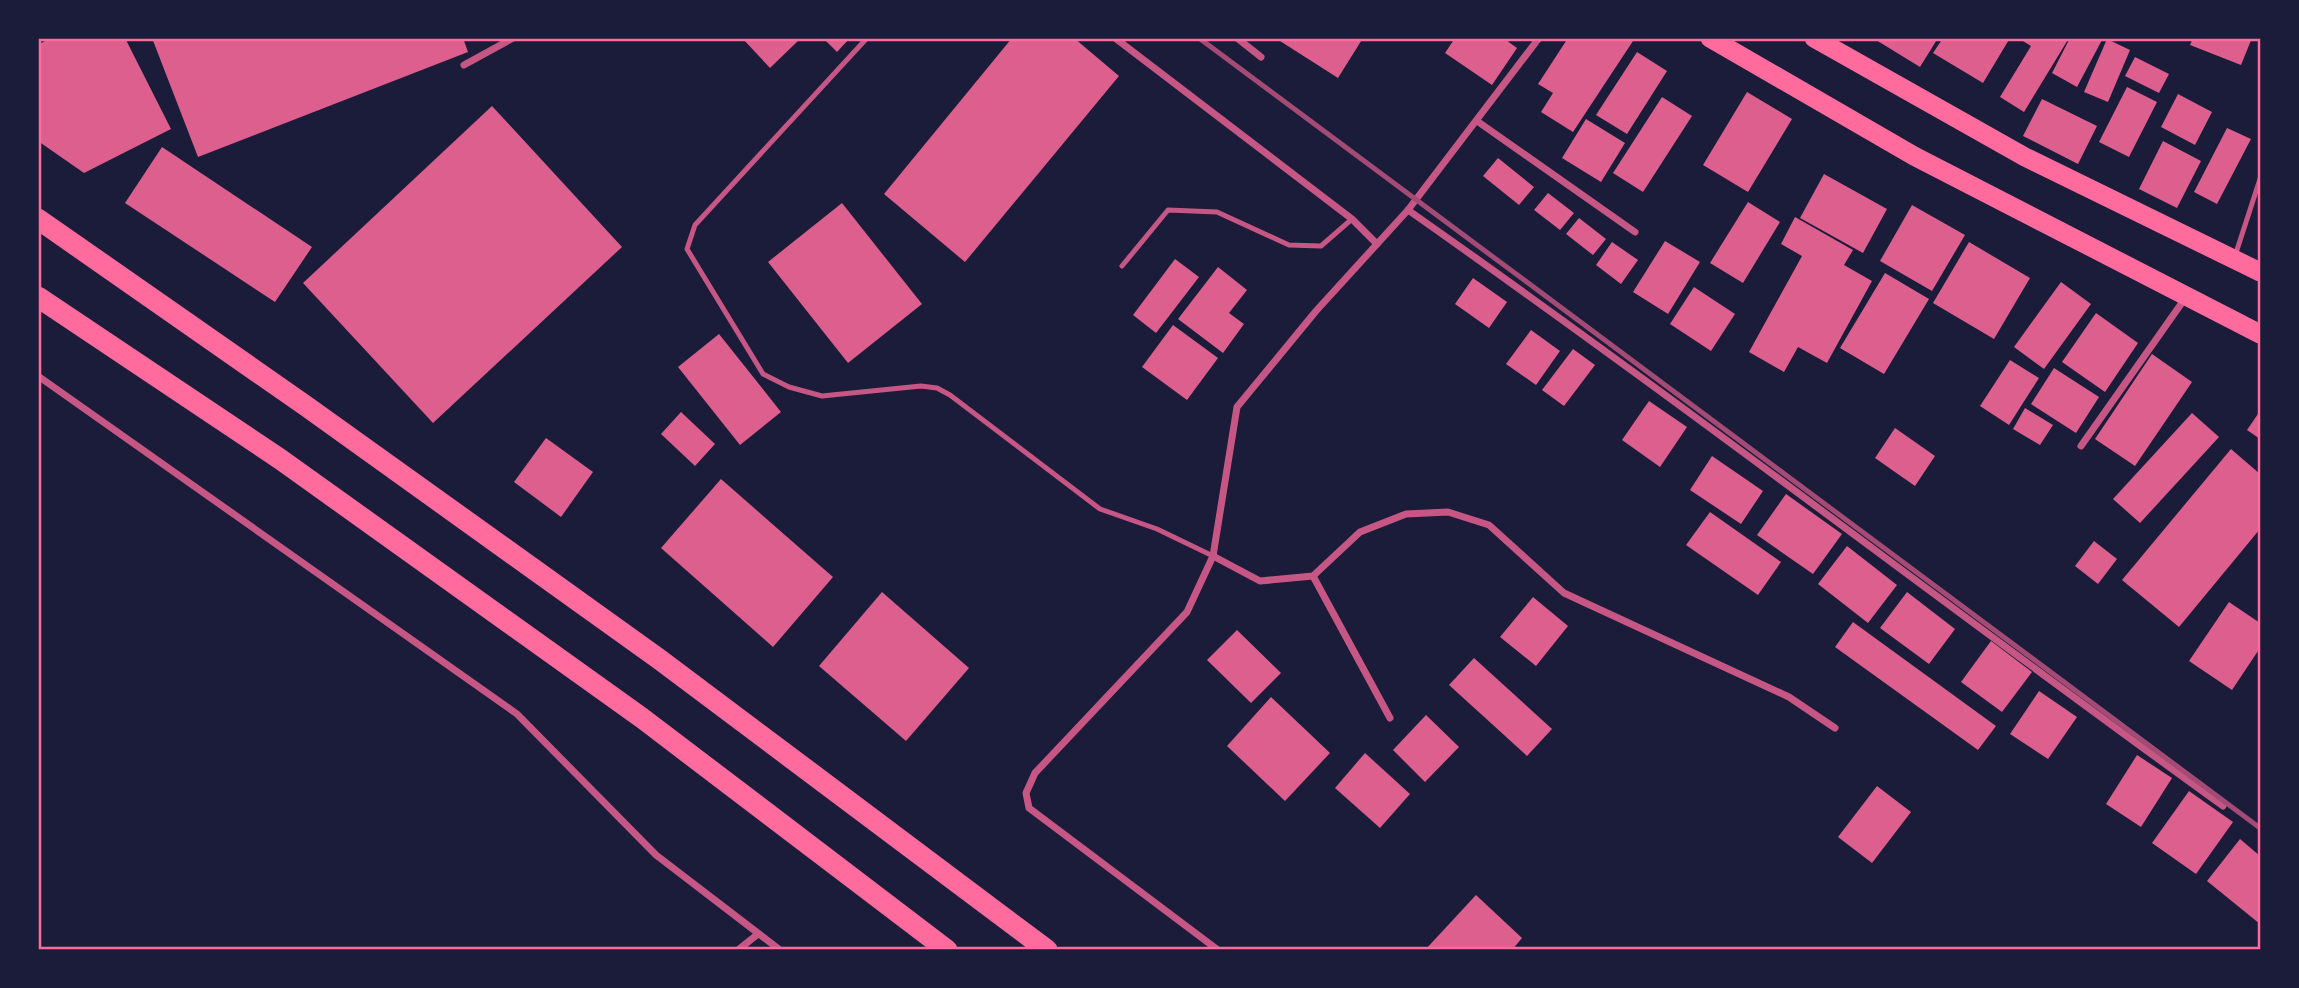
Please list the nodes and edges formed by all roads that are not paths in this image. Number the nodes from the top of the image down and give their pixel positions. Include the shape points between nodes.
1 (513, 38) edge
2 (867, 38) edge
3 (1115, 38) edge
4 (1237, 38) edge
5 (1539, 38) edge
6 (1710, 38) edge
7 (1814, 38) edge
8 (1261, 57) dead end
9 (464, 65) dead end
10 (1477, 121) junction
11 (2260, 179) edge
12 (1408, 210) junction
13 (38, 219) edge
14 (1352, 219) junction
15 (1635, 232) dead end
16 (1377, 244) junction
17 (2234, 259) junction
18 (1122, 266) dead end
19 (2260, 272) edge
20 (38, 297) edge
21 (2187, 297) junction
22 (2260, 334) edge
23 (38, 376) edge
24 (2081, 446) dead end
25 (1213, 556) junction
26 (1313, 576) junction
27 (1390, 718) dead end
28 (1835, 728) dead end
29 (2223, 806) dead end
30 (758, 934) junction
31 (738, 950) edge
32 (780, 950) edge
33 (947, 950) edge
34 (1047, 950) edge
35 (1219, 950) edge

1 - 9 street
2 - 25 lane via 695,225 687,249 763,374 822,396 937,388 1100,509
3 - 14 street
4 - 8 street
5 - 10 street
6 - 21 highway via 1914,156
7 - 17 highway via 2025,157
10 - 12 street
10 - 15 street
11 - 17 lane
12 - 16 street
12 - 29 street via 1661,390
13 - 34 highway via 659,659
14 - 16 street
14 - 18 lane via 1321,246 1289,245 1217,212 1168,210
16 - 25 street via 1237,407
17 - 19 highway
20 - 33 highway via 280,459 642,718
21 - 22 highway
21 - 24 street
23 - 30 street via 517,714 656,855
25 - 26 street via 1260,581
25 - 35 street via 1187,612 1035,773 1026,793 1030,808
26 - 27 street
26 - 28 street via 1360,532 1406,514 1448,512 1489,525 1564,593 1789,697
30 - 31 street
30 - 32 street

